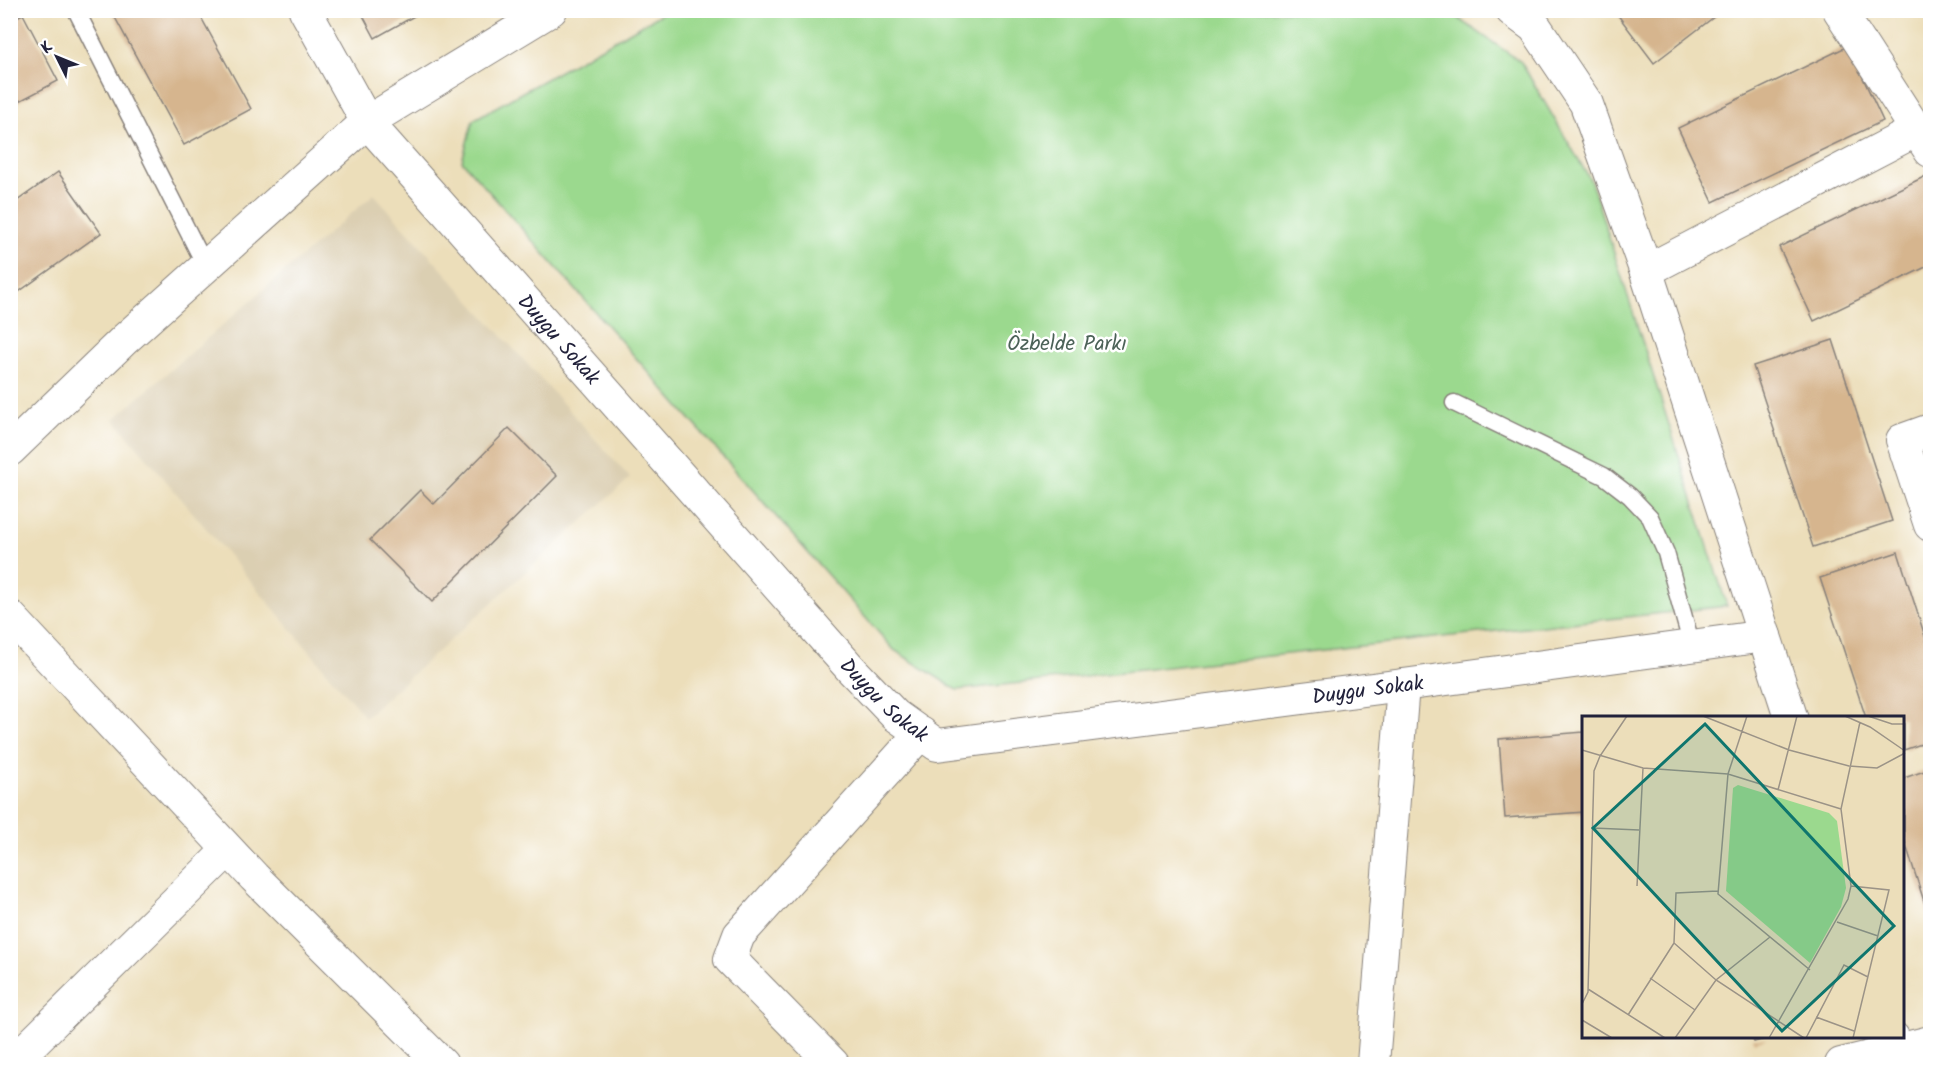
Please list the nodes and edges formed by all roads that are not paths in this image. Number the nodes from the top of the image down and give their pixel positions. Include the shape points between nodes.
1 (76, 10) edge
2 (304, 10) edge
3 (551, 10) edge
4 (1839, 10) edge
5 (1534, 16) edge
6 (367, 122) junction
7 (1924, 140) edge
8 (206, 267) junction
9 (1646, 271) junction
10 (1454, 403) dead end
11 (1930, 430) edge
12 (10, 450) edge
13 (1930, 525) edge
14 (10, 616) edge
15 (1765, 636) junction
16 (1692, 646) junction
17 (1403, 685) junction
18 (1790, 716) edge
19 (921, 733) junction
20 (228, 850) junction
21 (1930, 1042) edge
22 (1897, 1051) edge
23 (11, 1065) edge
24 (442, 1065) edge
25 (833, 1065) edge
26 (1373, 1065) edge
27 (1841, 1065) edge

1 - 8 lane
2 - 6 street, Duygu Sokak
3 - 6 street
4 - 7 street
5 - 9 street via 1586,103
6 - 8 street
6 - 19 street, Duygu Sokak via 851,669 895,715
7 - 9 street
8 - 12 street
9 - 15 street
10 - 16 lane via 1604,476 1630,496 1650,517 1666,553
11 - 13 street via 1902,440
14 - 20 street
15 - 16 street, Duygu Sokak
15 - 18 street
16 - 17 street, Duygu Sokak
17 - 19 street, Duygu Sokak via 937,745
17 - 26 street
19 - 25 street via 738,935 730,960
20 - 23 street
20 - 24 street
21 - 22 street
22 - 27 street

